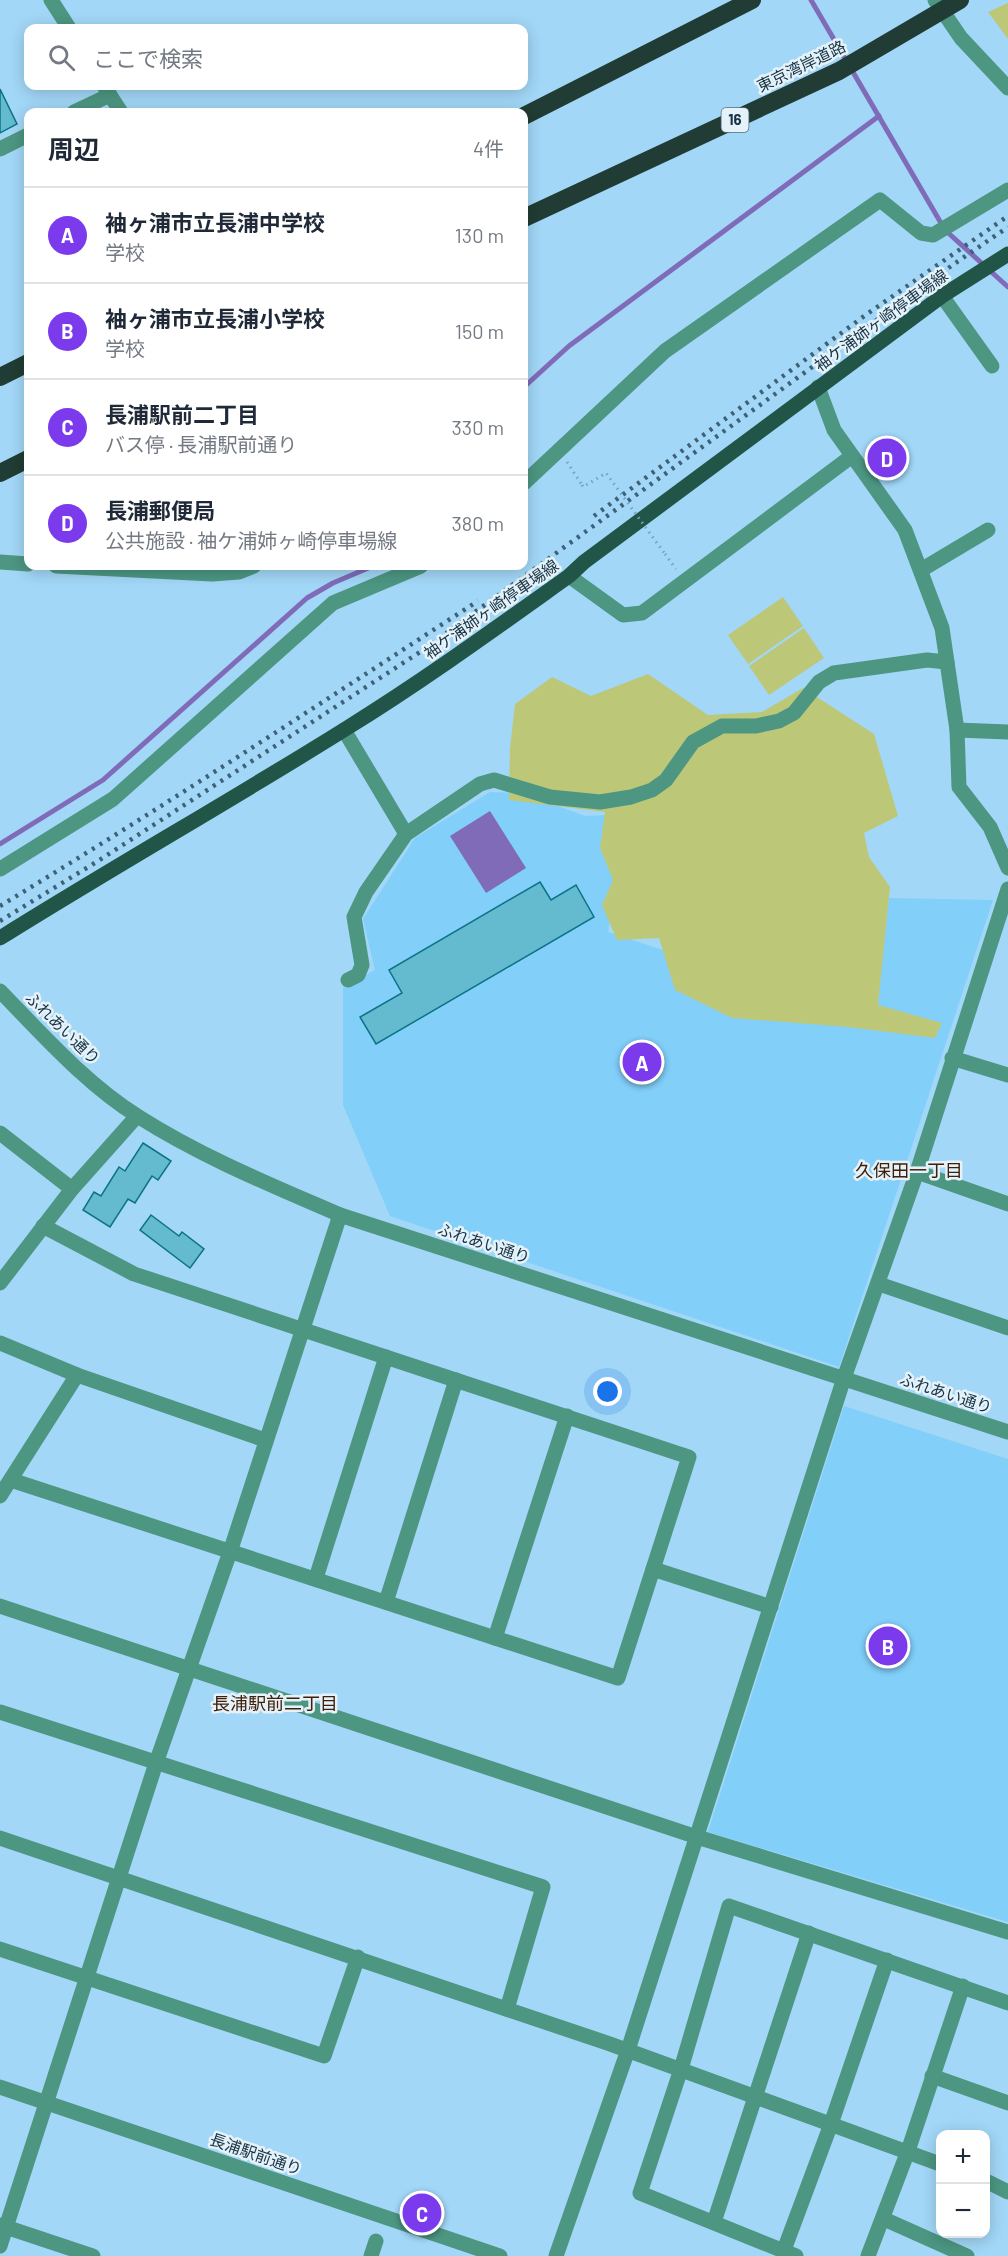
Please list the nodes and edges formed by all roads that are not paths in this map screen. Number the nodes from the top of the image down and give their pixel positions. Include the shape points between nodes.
1 (51, 0) edge
2 (752, 0) edge
3 (960, 0) edge
4 (939, 5) edge
5 (66, 24) edge
6 (1008, 88) edge
7 (107, 90) edge
8 (80, 108) edge
9 (118, 108) edge
10 (528, 114) edge
11 (24, 137) edge
12 (0, 148) edge
13 (1008, 190) edge
14 (528, 216) edge
15 (1006, 258) edge
16 (942, 296) junction
17 (24, 365) edge
18 (992, 366) dead end
19 (0, 377) edge
20 (818, 387) junction
21 (852, 456) junction
22 (24, 461) edge
23 (0, 473) edge
24 (528, 479) edge
25 (988, 530) dead end
26 (0, 562) edge
27 (24, 564) edge
28 (134, 570) edge
29 (244, 570) edge
30 (412, 570) edge
31 (921, 570) junction
32 (569, 576) junction
33 (947, 662) junction
34 (344, 730) junction
35 (957, 730) junction
36 (1008, 732) edge
37 (406, 834) junction
38 (1008, 868) edge
39 (0, 869) edge
40 (1008, 889) edge
41 (0, 938) edge
42 (348, 980) dead end
43 (0, 992) edge
44 (952, 1058) junction
45 (1008, 1075) edge
46 (137, 1116) junction
47 (0, 1133) edge
48 (917, 1172) junction
49 (72, 1189) junction
50 (1008, 1204) edge
51 (340, 1215) junction
52 (43, 1226) junction
53 (0, 1283) edge
54 (879, 1284) junction
55 (1008, 1328) edge
56 (301, 1330) junction
57 (0, 1343) edge
58 (386, 1357) junction
59 (77, 1375) junction
60 (844, 1378) junction
61 (456, 1380) junction
62 (567, 1416) junction
63 (1008, 1432) edge
64 (265, 1440) junction
65 (11, 1480) junction
66 (0, 1496) edge
67 (230, 1552) junction
68 (653, 1569) junction
69 (316, 1578) junction
70 (386, 1602) junction
71 (0, 1606) edge
72 (771, 1607) junction
73 (495, 1638) junction
74 (190, 1668) junction
75 (0, 1712) edge
76 (156, 1763) junction
77 (697, 1837) junction
78 (0, 1838) edge
79 (119, 1878) junction
80 (1008, 1932) edge
81 (808, 1933) junction
82 (0, 1948) edge
83 (358, 1957) junction
84 (887, 1960) junction
85 (87, 1978) junction
86 (963, 1986) junction
87 (1008, 2003) edge
88 (507, 2009) junction
89 (628, 2050) junction
90 (681, 2069) junction
91 (932, 2076) junction
92 (0, 2087) edge
93 (756, 2097) junction
94 (46, 2103) junction
95 (1008, 2103) edge
96 (831, 2124) junction
97 (908, 2151) junction
98 (936, 2162) edge
99 (990, 2183) edge
100 (1008, 2192) edge
101 (884, 2219) junction
102 (714, 2222) junction
103 (3, 2226) edge
104 (0, 2246) edge
105 (790, 2253) edge
106 (93, 2256) edge
107 (500, 2256) edge
108 (556, 2256) edge
109 (868, 2256) edge
110 (967, 2256) edge

1 - 5 street
2 - 10 highway
3 - 4 highway, 東京湾岸道路 / 16
4 - 6 street via 961,38
4 - 14 highway, 東京湾岸道路 / 16 via 839,71
7 - 8 street
7 - 9 street
11 - 12 street
13 - 24 street via 933,235 921,233 880,200 665,351
15 - 16 main road, 袖ケ浦姉ヶ崎停車場線
16 - 18 street
16 - 20 main road, 袖ケ浦姉ヶ崎停車場線
17 - 19 highway
20 - 21 street via 834,430
20 - 32 main road, 袖ケ浦姉ヶ崎停車場線
21 - 31 street via 905,530
21 - 32 street via 642,614 623,615
22 - 23 highway
25 - 31 street
26 - 27 street
28 - 29 street via 213,574
30 - 39 street via 333,603 113,798
31 - 33 street via 942,628
32 - 34 main road, 袖ケ浦姉ヶ崎停車場線
33 - 35 street
33 - 37 street via 927,660 834,673 819,682 794,713 779,721 722,726 693,742 666,780 631,797 600,802 550,797 494,780 480,784
34 - 37 street
34 - 41 main road, 袖ケ浦姉ヶ崎停車場線
35 - 36 street
35 - 38 street via 959,787 990,827
37 - 42 street via 366,892 354,917 362,965 358,975
40 - 44 street
43 - 46 street, ふれあい通り via 90,1080
44 - 45 street
44 - 48 street
46 - 49 street
46 - 51 street, ふれあい通り via 235,1169
47 - 49 street
48 - 50 street
48 - 54 street
49 - 52 street
51 - 56 street
51 - 60 street, ふれあい通り
52 - 53 street
52 - 56 street via 134,1274
54 - 55 street
54 - 60 street
56 - 58 street
56 - 64 street
57 - 59 street
58 - 61 street
58 - 69 street
59 - 64 street
59 - 65 street
60 - 63 street, ふれあい通り
60 - 72 street
61 - 62 street
61 - 70 street
62 - 68 street via 689,1457
62 - 73 street
64 - 67 street
65 - 66 street
65 - 67 street
67 - 69 street
67 - 74 street
68 - 72 street
68 - 73 street via 618,1678
69 - 70 street
70 - 73 street
71 - 74 street
72 - 77 street
74 - 76 street
74 - 77 street
75 - 76 street
76 - 79 street
76 - 88 street via 543,1887
77 - 80 street
77 - 89 street
78 - 79 street
79 - 83 street
79 - 85 street
81 - 84 street
81 - 90 street via 729,1906
81 - 93 street
82 - 85 street
83 - 85 street via 324,2056
83 - 88 street
84 - 86 street
84 - 96 street
85 - 94 street
86 - 87 street
86 - 91 street
88 - 89 street
89 - 90 street
89 - 108 street
90 - 93 street
90 - 102 street via 640,2193
91 - 95 street
91 - 97 street
92 - 94 street, 長浦駅前通り
93 - 96 street
93 - 102 street
94 - 103 street
94 - 107 street, 長浦駅前通り
96 - 97 street
96 - 105 street
97 - 98 street
97 - 101 street
99 - 100 street
101 - 109 street
101 - 110 street
102 - 105 street
103 - 104 street
103 - 106 street

